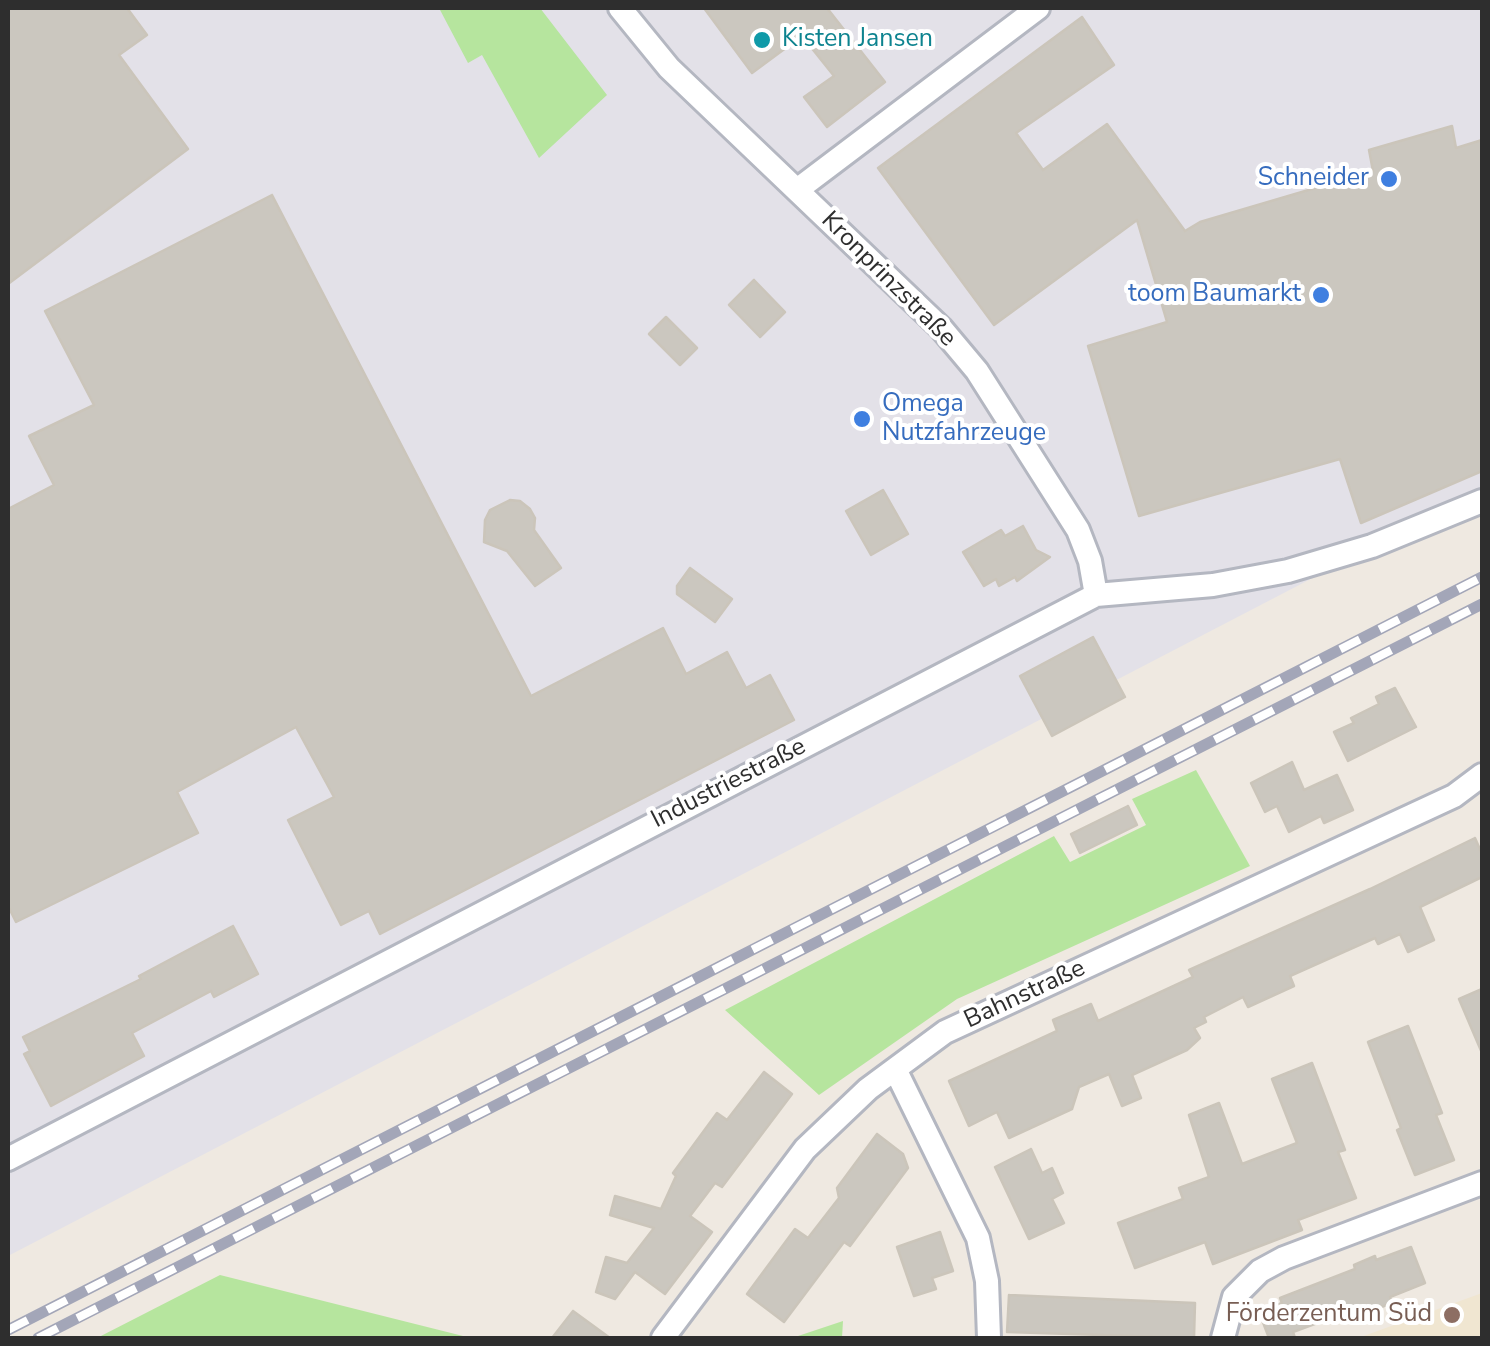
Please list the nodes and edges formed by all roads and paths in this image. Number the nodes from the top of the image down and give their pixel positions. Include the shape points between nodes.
1 (620, 8) edge
2 (1038, 8) edge
3 (797, 190) junction
4 (1482, 501) edge
5 (1096, 595) junction
6 (1482, 775) edge
7 (895, 1069) junction
8 (8, 1159) edge
9 (1482, 1183) edge
10 (663, 1338) edge
11 (989, 1338) edge
12 (1223, 1338) edge

1 - 3 street, Kronprinzstraße via 669,68
2 - 3 street
3 - 5 street, Kronprinzstraße via 977,371 1078,530
4 - 5 street, Industriestraße via 1288,571 1212,586
5 - 8 street, Industriestraße
6 - 7 street, Bahnstraße via 1454,796 945,1032
7 - 10 street, Bahnstraße via 805,1149
7 - 11 street via 978,1238
9 - 12 street via 1260,1271 1234,1297

